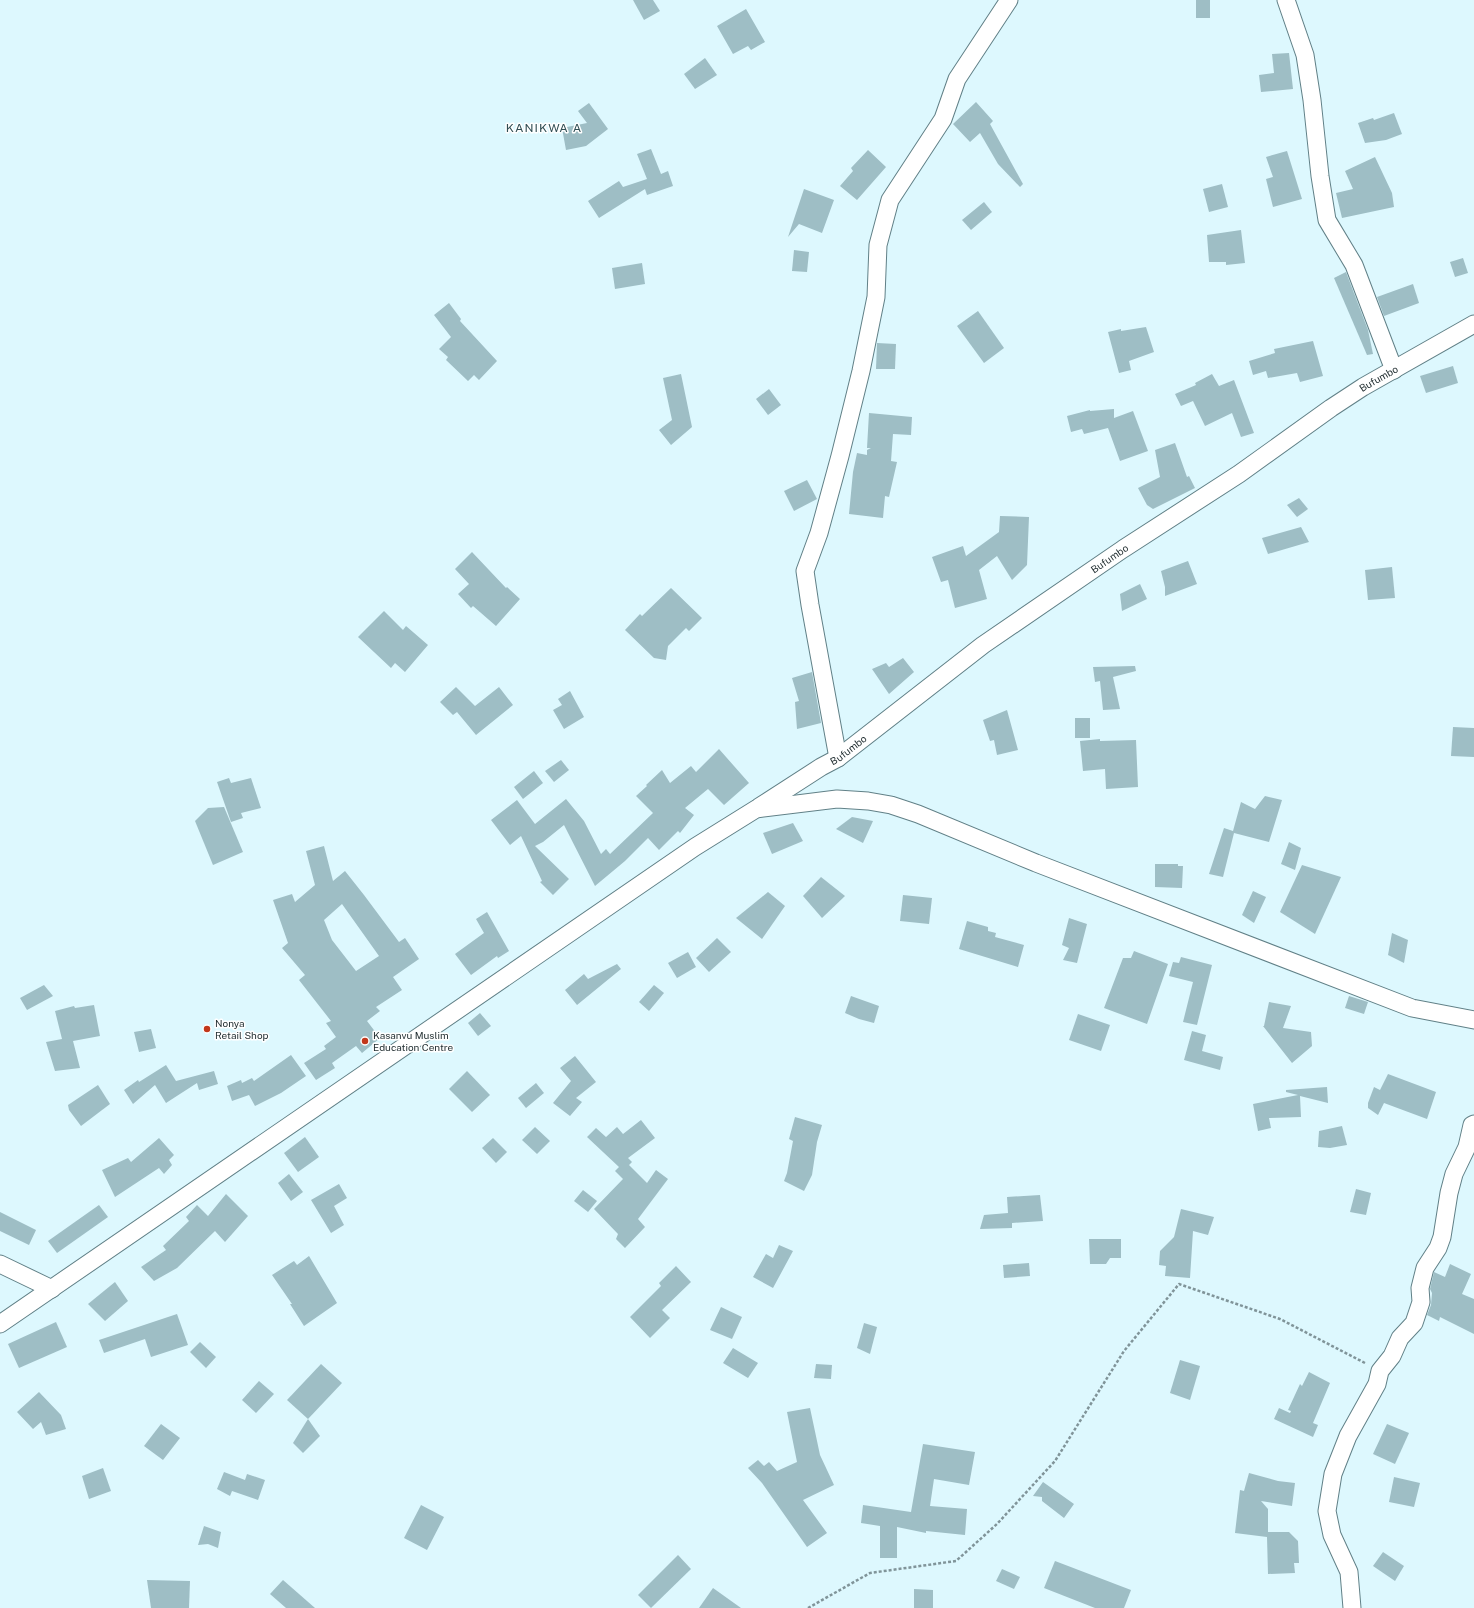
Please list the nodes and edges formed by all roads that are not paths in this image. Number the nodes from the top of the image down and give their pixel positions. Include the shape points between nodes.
1 (1009, 0) edge
2 (1286, 0) edge
3 (1474, 324) edge
4 (1394, 370) junction
5 (838, 758) junction
6 (756, 809) junction
7 (1474, 1020) edge
8 (1474, 1124) edge
9 (0, 1264) edge
10 (52, 1289) junction
11 (0, 1324) edge
12 (1352, 1608) edge

1 - 5 street via 957,79 943,119 890,200 878,245 876,297 861,371 819,533 805,571
2 - 4 street via 1305,55 1327,220 1354,265
3 - 4 street, Bufumbo
4 - 5 street, Bufumbo via 1331,408 1238,474 1123,548 983,645
5 - 6 street, Bufumbo
6 - 7 street via 836,799 891,805 1412,1008
6 - 10 street, Bufumbo via 696,847
8 - 12 street via 1467,1147 1454,1174 1442,1237 1425,1268 1414,1323 1400,1338 1392,1356 1380,1371 1377,1384 1348,1436 1334,1474 1327,1511 1332,1535 1349,1572
9 - 10 street
10 - 11 street, Bufumbo

